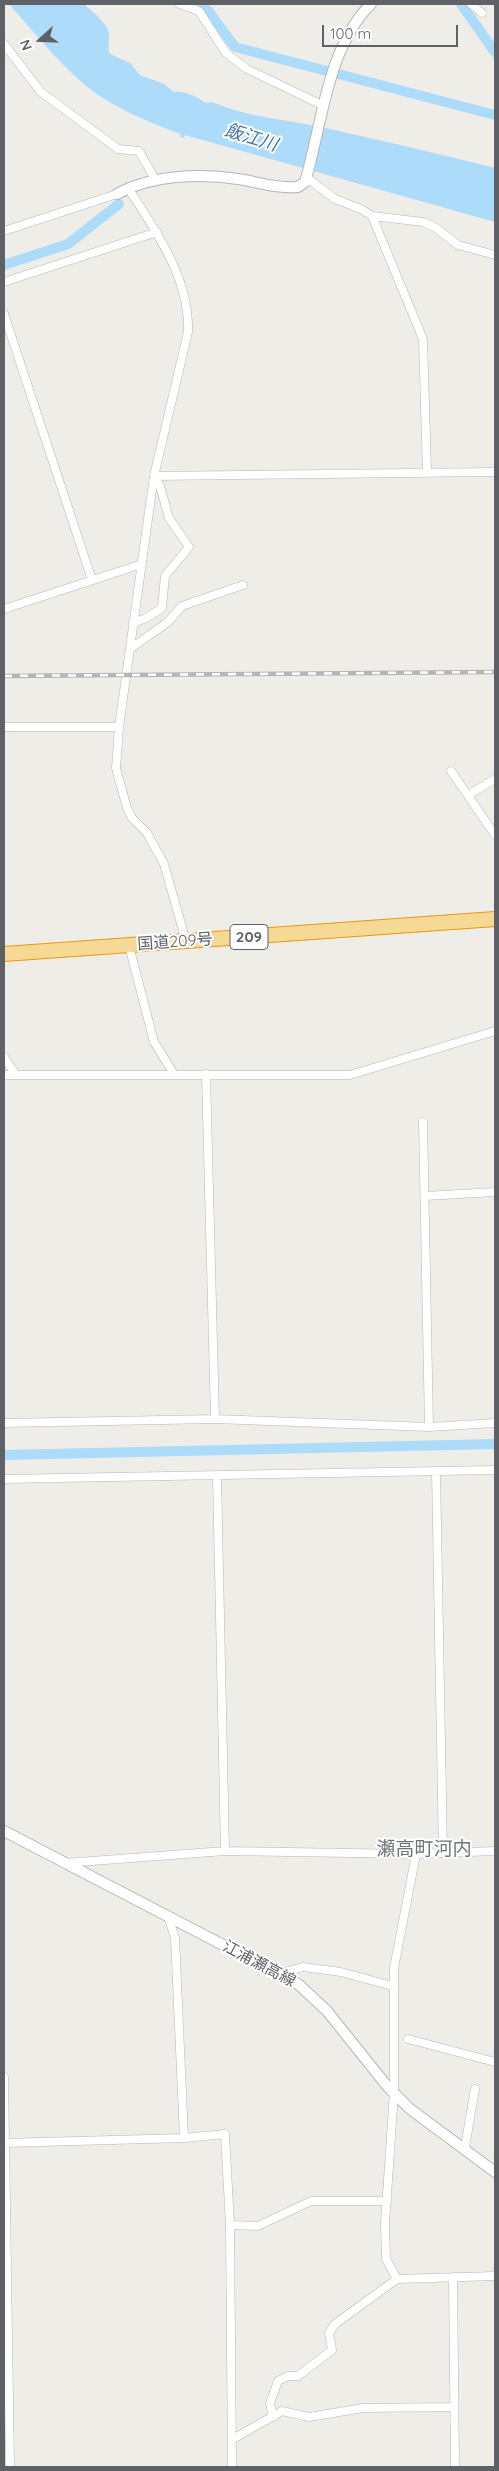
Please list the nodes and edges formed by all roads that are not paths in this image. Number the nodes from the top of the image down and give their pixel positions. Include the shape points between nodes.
1 (179, 4) edge
2 (371, 4) edge
3 (471, 4) edge
4 (482, 13) dead end
5 (4, 44) edge
6 (324, 110) junction
7 (306, 177) junction
8 (156, 181) junction
9 (128, 188) junction
10 (117, 194) joint
11 (372, 216) junction
12 (4, 231) edge
13 (157, 232) junction
14 (495, 255) edge
15 (4, 282) edge
16 (4, 314) edge
17 (495, 472) edge
18 (427, 473) junction
19 (154, 476) junction
20 (142, 564) junction
21 (92, 580) junction
22 (243, 585) dead end
23 (4, 609) edge
24 (133, 623) junction
25 (130, 649) junction
26 (119, 727) junction
27 (4, 728) edge
28 (451, 771) dead end
29 (495, 779) edge
30 (468, 795) junction
31 (495, 835) edge
32 (495, 920) edge
33 (186, 941) junction
34 (129, 946) junction
35 (4, 954) edge
36 (495, 1031) edge
37 (4, 1057) edge
38 (174, 1074) junction
39 (206, 1074) junction
40 (4, 1075) edge
41 (16, 1075) junction
42 (423, 1122) dead end
43 (495, 1192) edge
44 (425, 1196) junction
45 (215, 1419) junction
46 (4, 1423) edge
47 (495, 1423) edge
48 (430, 1427) junction
49 (495, 1470) edge
50 (436, 1472) junction
51 (217, 1476) junction
52 (4, 1479) edge
53 (4, 1832) edge
54 (225, 1851) junction
55 (495, 1851) edge
56 (443, 1853) junction
57 (416, 1854) junction
58 (65, 1863) junction
59 (168, 1916) junction
60 (278, 1974) junction
61 (394, 1984) junction
62 (408, 2039) dead end
63 (495, 2062) edge
64 (4, 2077) edge
65 (474, 2089) dead end
66 (394, 2093) junction
67 (184, 2138) junction
68 (5, 2143) edge
69 (465, 2147) junction
70 (495, 2172) edge
71 (387, 2201) junction
72 (230, 2225) junction
73 (495, 2276) edge
74 (453, 2277) junction
75 (397, 2280) junction
76 (454, 2407) junction
77 (273, 2417) junction
78 (232, 2439) junction
79 (10, 2467) edge
80 (232, 2467) edge
81 (455, 2467) edge

1 - 6 street via 199,12 226,53 247,69
2 - 6 main road via 356,21 335,63
3 - 4 street
5 - 8 street via 41,92 118,149 139,151
6 - 7 main road
7 - 8 main road via 305,182 291,188 224,177
7 - 11 street via 335,199
8 - 9 main road
9 - 10 main road
9 - 13 street
10 - 12 street
11 - 14 street via 423,222 458,245
11 - 18 street via 423,340
13 - 15 street
13 - 19 street via 179,279 188,332
16 - 21 street
17 - 18 street
18 - 19 street
19 - 20 street
19 - 24 street via 169,518 189,547 165,576 162,608
20 - 21 street
20 - 24 street
21 - 23 street
22 - 25 street via 182,606 168,622
24 - 25 street
25 - 26 street
26 - 27 street
26 - 33 street via 116,768 127,808 147,833 164,864
28 - 30 street
29 - 30 street
30 - 31 street
32 - 33 highway, 国道209号 / 209
33 - 34 highway, 国道209号 / 209
34 - 35 highway, 国道209号 / 209
34 - 38 street via 154,1042
36 - 39 street via 350,1075
37 - 41 street
38 - 39 street
38 - 41 street
39 - 45 street
40 - 41 street
42 - 44 street
43 - 44 street
44 - 48 street
45 - 46 street
45 - 48 street
47 - 48 street
49 - 50 street
50 - 51 street
50 - 56 street
51 - 52 street
51 - 54 street
53 - 58 main road, 江浦瀬高線
54 - 57 street
54 - 58 street
55 - 56 street
56 - 57 street
57 - 61 street via 394,1968
58 - 59 main road, 江浦瀬高線
59 - 60 main road, 江浦瀬高線
59 - 67 street via 175,1938
60 - 61 street via 303,1967
60 - 66 main road, 江浦瀬高線 via 298,1984 327,2011
61 - 66 street
62 - 63 street
64 - 68 street
65 - 69 street
66 - 69 main road, 江浦瀬高線 via 410,2109
66 - 71 street
67 - 68 street
67 - 72 street via 225,2134
68 - 79 street
69 - 70 main road, 江浦瀬高線
71 - 72 street via 311,2200 258,2226
71 - 75 street via 386,2259
72 - 78 street
73 - 74 street
74 - 75 street
74 - 76 street
75 - 77 street via 335,2324 329,2333 332,2350 298,2376 278,2381 270,2403
76 - 77 street via 363,2408 309,2417 282,2411
76 - 81 street
77 - 78 street
78 - 80 street

